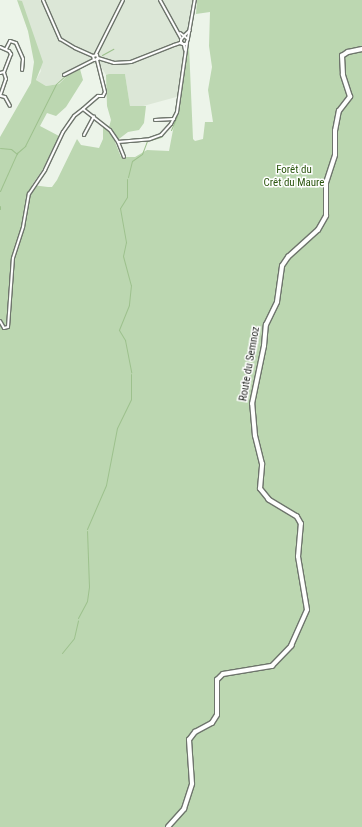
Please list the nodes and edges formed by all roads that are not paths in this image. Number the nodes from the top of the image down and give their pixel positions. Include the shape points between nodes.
1 (43, 0) edge
2 (123, 0) edge
3 (160, 0) edge
4 (195, 0) edge
5 (190, 30) junction
6 (178, 31) junction
7 (184, 36) junction
8 (181, 39) junction
9 (188, 39) junction
10 (187, 43) junction
11 (183, 44) junction
12 (174, 45) junction
13 (0, 48) edge
14 (6, 49) junction
15 (362, 49) edge
16 (186, 52) junction
17 (96, 54) junction
18 (93, 56) junction
19 (97, 59) junction
20 (22, 70) dead end
21 (0, 73) edge
22 (4, 73) junction
23 (64, 75) dead end
24 (1, 96) edge
25 (10, 106) dead end
26 (83, 109) junction
27 (94, 116) junction
28 (174, 119) junction
29 (155, 120) dead end
30 (84, 135) dead end
31 (118, 142) junction
32 (124, 157) dead end
33 (0, 321) edge
34 (168, 827) edge

1 - 18 street via 60,39
2 - 17 street
3 - 6 street
4 - 5 street
5 - 7 street
5 - 9 street
6 - 7 street
6 - 8 street
7 - 8 street
7 - 9 street
8 - 11 street
8 - 12 street
9 - 10 street
10 - 11 street
10 - 16 street
11 - 12 street
11 - 16 street
12 - 19 street via 128,62
13 - 14 street
14 - 20 street via 10,41 16,43 23,59
14 - 22 street via 11,54
15 - 34 main road, Route du Semnoz via 342,56 343,75 350,97 339,111 335,131 335,155 326,184 326,216 318,230 288,257 282,266 278,279 277,302 266,325 252,401 255,436 262,466 260,489 270,500 296,515 301,524 298,557 308,604 303,623 290,648 272,666 222,675 217,680 217,715 212,723 195,732 189,740 193,781 184,809
16 - 28 street
17 - 18 street
17 - 19 street
18 - 19 street
19 - 23 street
19 - 26 street via 105,92
21 - 22 street
22 - 24 street via 6,79
24 - 25 street via 5,97
26 - 27 street
26 - 33 street via 73,117 63,132 45,170 29,194 23,227 12,259 8,327 4,328
27 - 30 street
27 - 31 street via 110,130
28 - 29 street
28 - 31 street via 165,131 155,138
31 - 32 street

